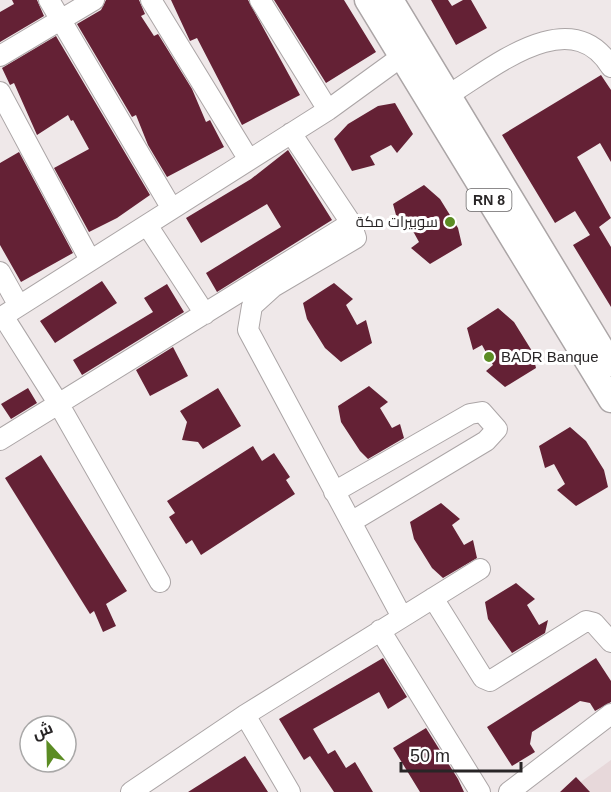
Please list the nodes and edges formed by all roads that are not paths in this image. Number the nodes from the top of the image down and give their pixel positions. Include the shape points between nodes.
1 (50, 0) edge
2 (94, 0) edge
3 (151, 0) edge
4 (260, 0) edge
5 (367, 0) edge
6 (391, 0) edge
7 (60, 20) junction
8 (0, 56) edge
9 (401, 57) junction
10 (611, 67) edge
11 (0, 92) edge
12 (450, 94) junction
13 (328, 110) junction
14 (291, 133) junction
15 (249, 160) junction
16 (171, 209) junction
17 (351, 224) junction
18 (147, 225) junction
19 (90, 260) junction
20 (0, 272) edge
21 (7, 313) edge
22 (205, 314) junction
23 (611, 363) edge
24 (611, 400) edge
25 (58, 403) junction
26 (0, 440) edge
27 (334, 492) junction
28 (351, 522) junction
29 (480, 569) dead end
30 (160, 582) dead end
31 (433, 598) junction
32 (402, 617) junction
33 (380, 630) junction
34 (611, 642) edge
35 (611, 714) edge
36 (245, 715) junction
37 (139, 790) edge
38 (290, 792) edge
39 (480, 792) edge
40 (508, 792) edge

1 - 7 street
2 - 7 street
3 - 15 street
4 - 13 street
5 - 9 main road, RN 8
6 - 12 main road, RN 8
7 - 8 street
7 - 16 street
9 - 13 street
9 - 24 main road, RN 8
10 - 12 street via 586,43 558,38 526,47
11 - 19 street
12 - 23 main road, RN 8
13 - 14 street
14 - 15 street
14 - 17 street
15 - 16 street
16 - 18 street
17 - 22 street
17 - 27 street via 356,238 273,287 252,306 248,330
18 - 19 street
18 - 22 street
19 - 21 street
20 - 21 street
21 - 25 street
22 - 25 street
25 - 26 street
25 - 30 street
27 - 28 street
27 - 28 street via 470,414 482,412 497,429 486,441
28 - 32 street
29 - 31 street
31 - 32 street
31 - 34 street via 483,678 490,681 586,621 594,622
32 - 33 street
33 - 36 street
33 - 39 street
35 - 40 street
36 - 37 street
36 - 38 street

